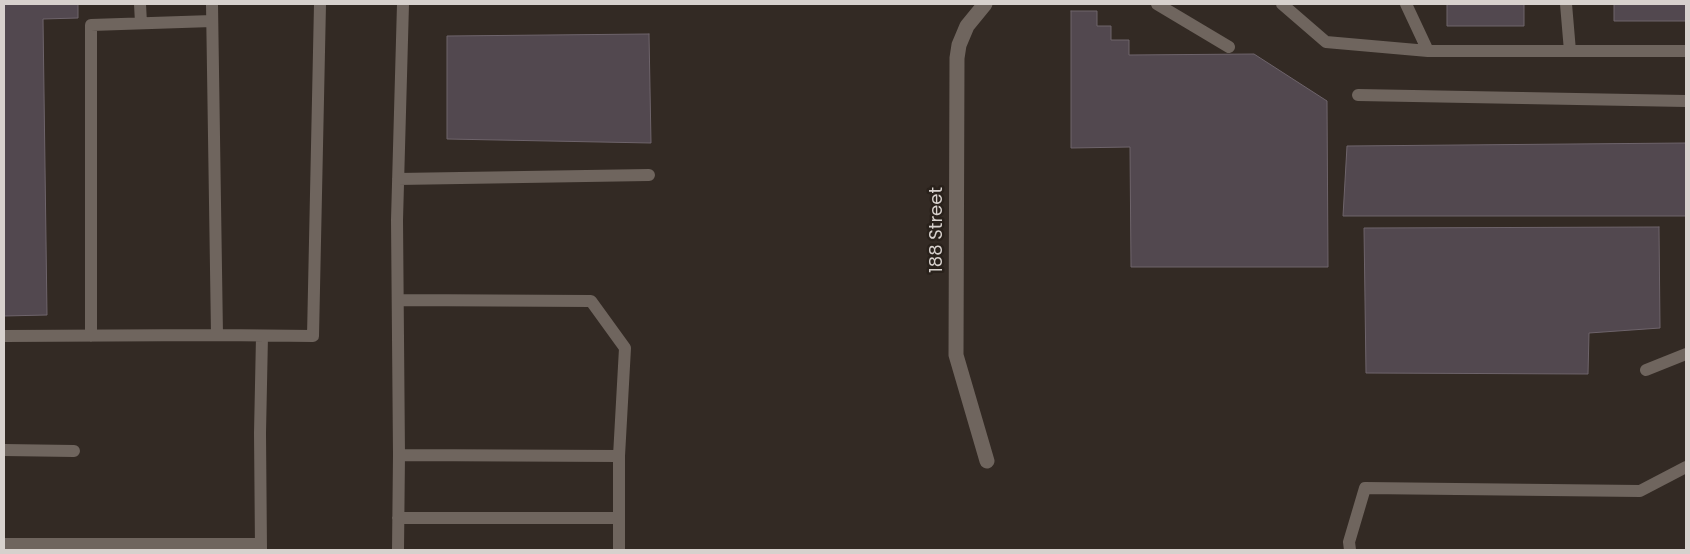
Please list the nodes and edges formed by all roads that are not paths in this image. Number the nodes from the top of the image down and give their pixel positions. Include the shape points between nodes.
1 (140, 4) edge
2 (212, 4) edge
3 (320, 4) edge
4 (402, 4) edge
5 (985, 4) edge
6 (1157, 4) edge
7 (1282, 4) edge
8 (1406, 4) edge
9 (1566, 4) edge
10 (212, 21) junction
11 (141, 23) junction
12 (1229, 46) dead end
13 (1570, 51) junction
14 (1686, 51) edge
15 (1428, 52) junction
16 (1358, 95) dead end
17 (1686, 101) edge
18 (649, 175) dead end
19 (398, 179) junction
20 (398, 300) junction
21 (216, 335) junction
22 (4, 336) edge
23 (91, 336) junction
24 (262, 336) junction
25 (1686, 354) edge
26 (1646, 370) dead end
27 (4, 450) edge
28 (74, 451) dead end
29 (399, 455) junction
30 (619, 456) junction
31 (987, 460) dead end
32 (1686, 467) edge
33 (398, 518) junction
34 (619, 518) junction
35 (4, 544) edge
36 (123, 547) edge
37 (261, 547) edge
38 (398, 550) edge
39 (619, 550) edge
40 (1350, 550) edge

1 - 11 lane
2 - 10 lane
3 - 24 lane via 313,336
4 - 19 lane
5 - 31 street, 188 Street via 967,26 957,58 956,355
6 - 12 lane
7 - 15 lane via 1326,42
8 - 15 lane
9 - 13 lane
10 - 11 lane
10 - 21 lane
11 - 23 lane via 91,25
13 - 14 lane
13 - 15 lane
16 - 17 lane
18 - 19 lane
19 - 20 lane
20 - 29 lane
20 - 30 lane via 591,301 625,348
21 - 23 lane
21 - 24 lane
22 - 23 lane
24 - 37 lane
25 - 26 lane
27 - 28 lane
29 - 30 lane
29 - 33 lane
30 - 34 lane
32 - 40 lane via 1640,492 1365,488
33 - 34 lane
33 - 38 lane
34 - 39 lane
35 - 36 lane
36 - 37 lane

